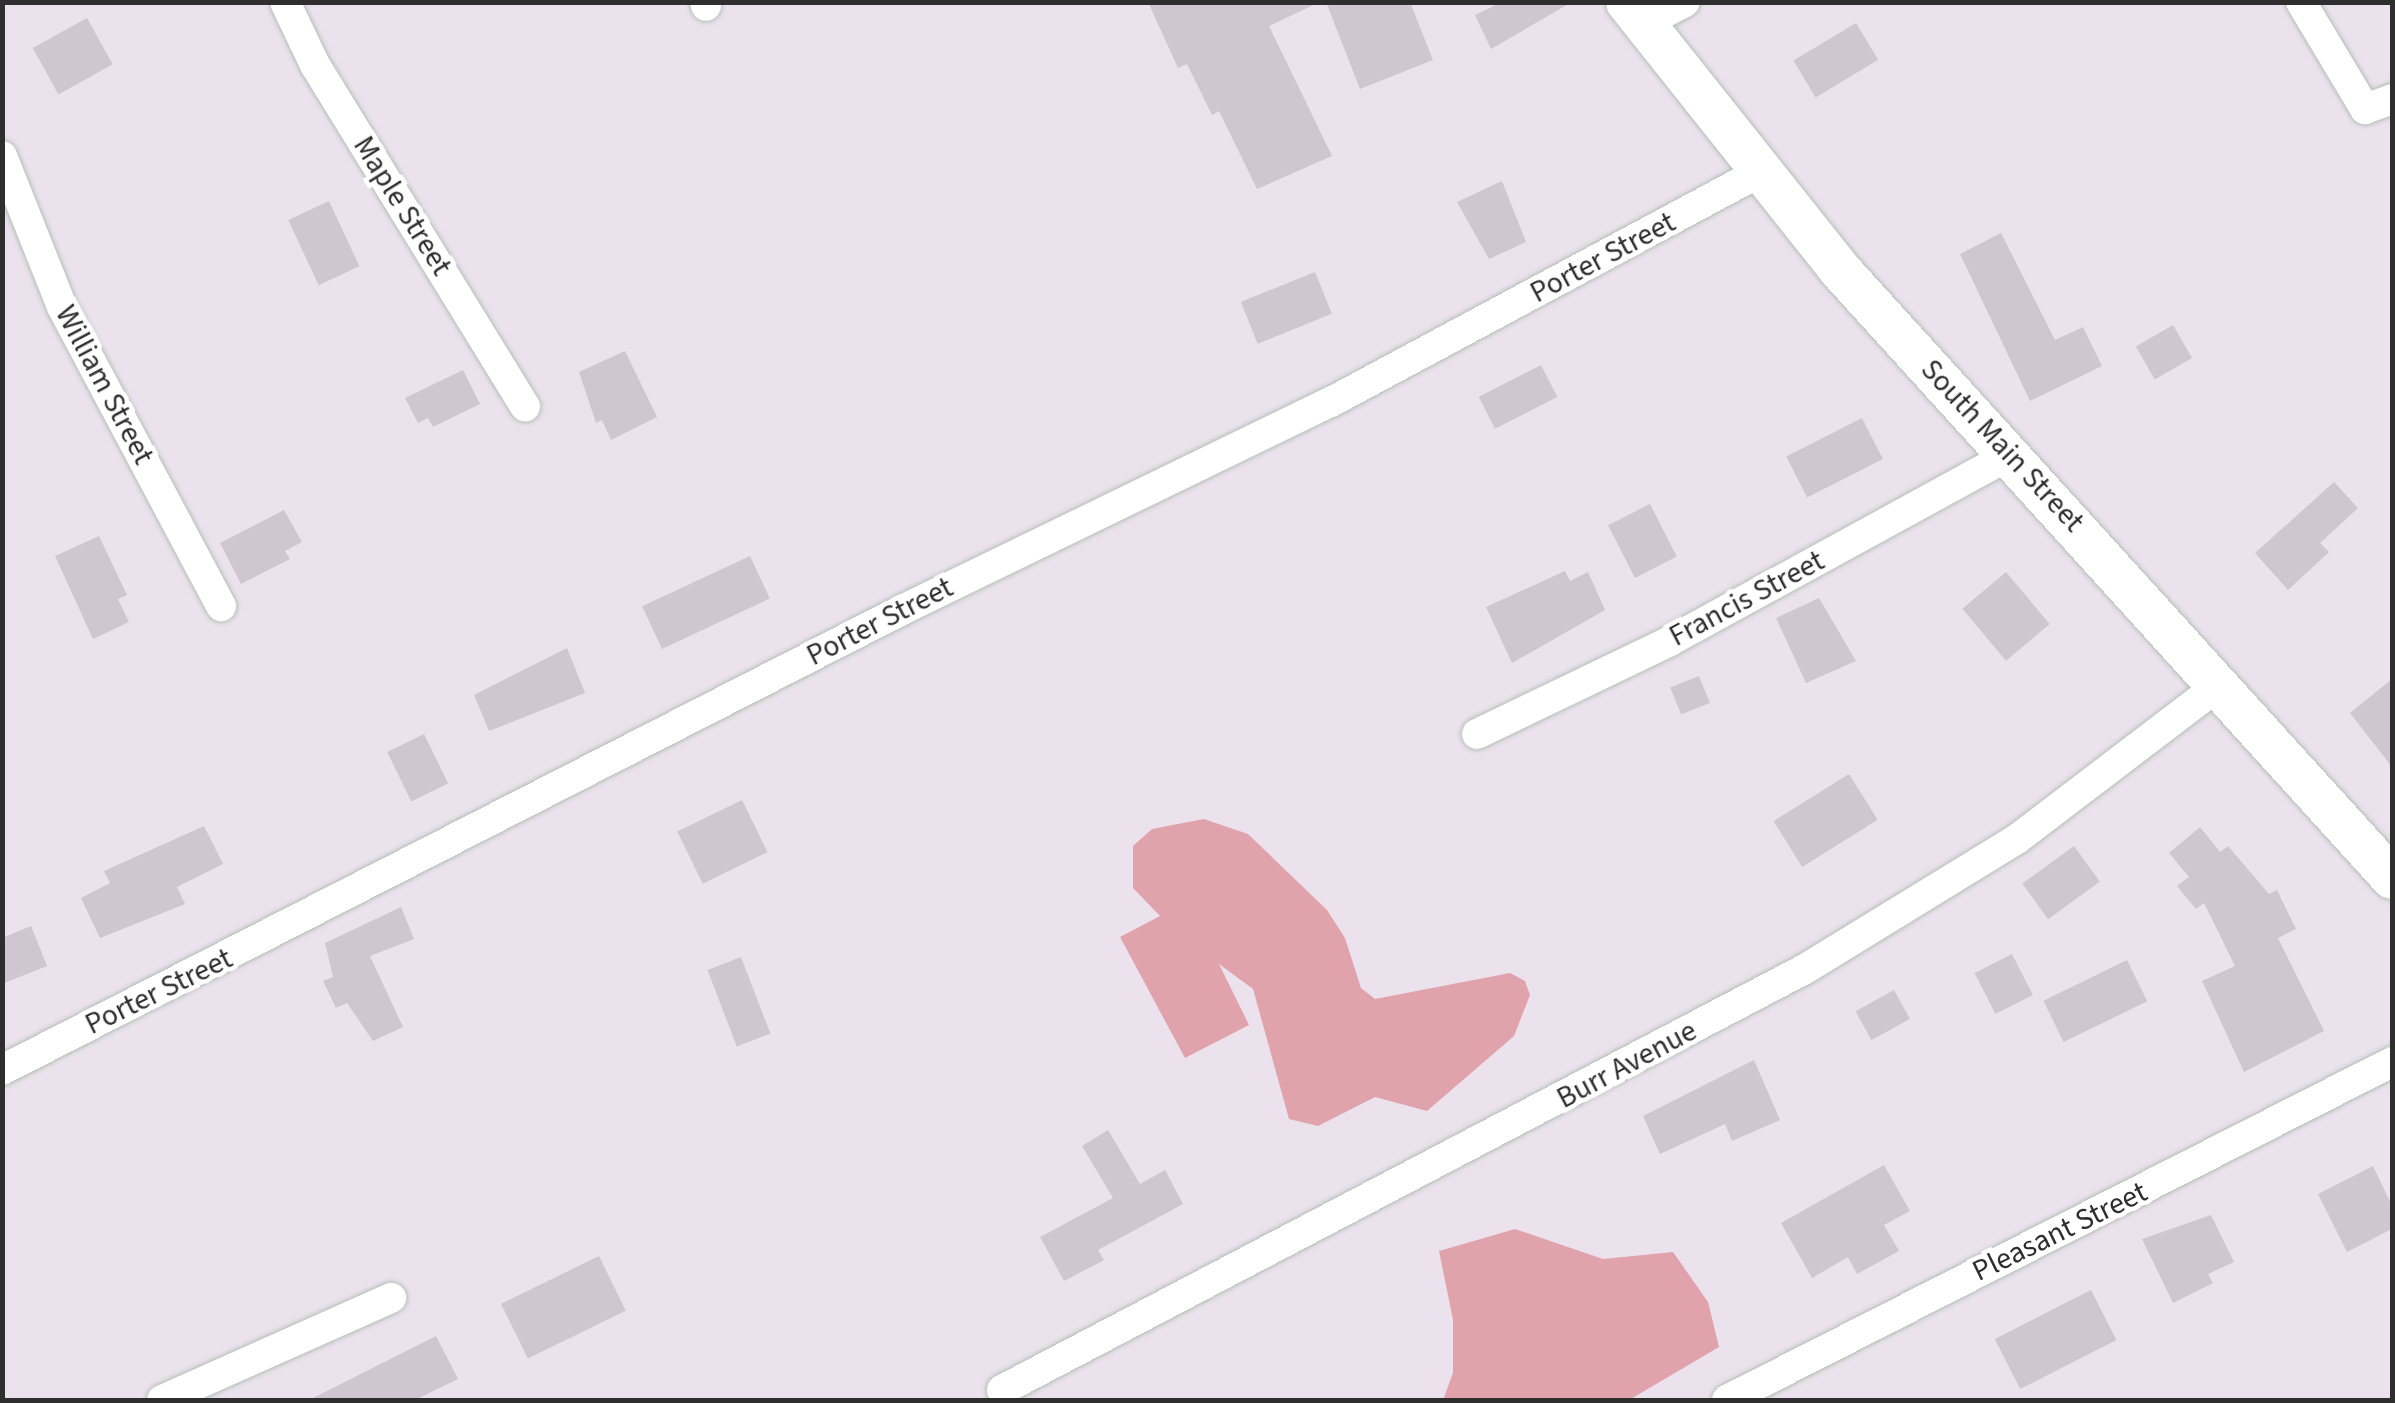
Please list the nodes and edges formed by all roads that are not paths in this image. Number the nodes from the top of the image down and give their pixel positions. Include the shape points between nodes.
1 (285, 2) edge
2 (1685, 2) edge
3 (2300, 2) edge
4 (1634, 13) edge
5 (2380, 104) edge
6 (2, 156) edge
7 (1757, 174) junction
8 (525, 407) dead end
9 (2012, 454) junction
10 (222, 606) dead end
11 (2219, 685) junction
12 (1477, 734) dead end
13 (2392, 878) edge
14 (2392, 1062) edge
15 (2, 1070) edge
16 (391, 1298) dead end
17 (1002, 1390) dead end
18 (162, 1400) edge
19 (1727, 1400) edge

1 - 8 street, Maple Street via 315,65
2 - 4 street
3 - 5 street
4 - 7 main road, South Main Street
6 - 10 street, William Street via 62,306
7 - 9 main road, South Main Street
7 - 15 street, Porter Street via 1331,402 902,610
9 - 11 main road, South Main Street
9 - 12 street, Francis Street via 1670,641
11 - 13 main road, South Main Street
11 - 17 street, Burr Avenue via 2016,839 1805,970
14 - 19 street, Pleasant Street
16 - 18 street

